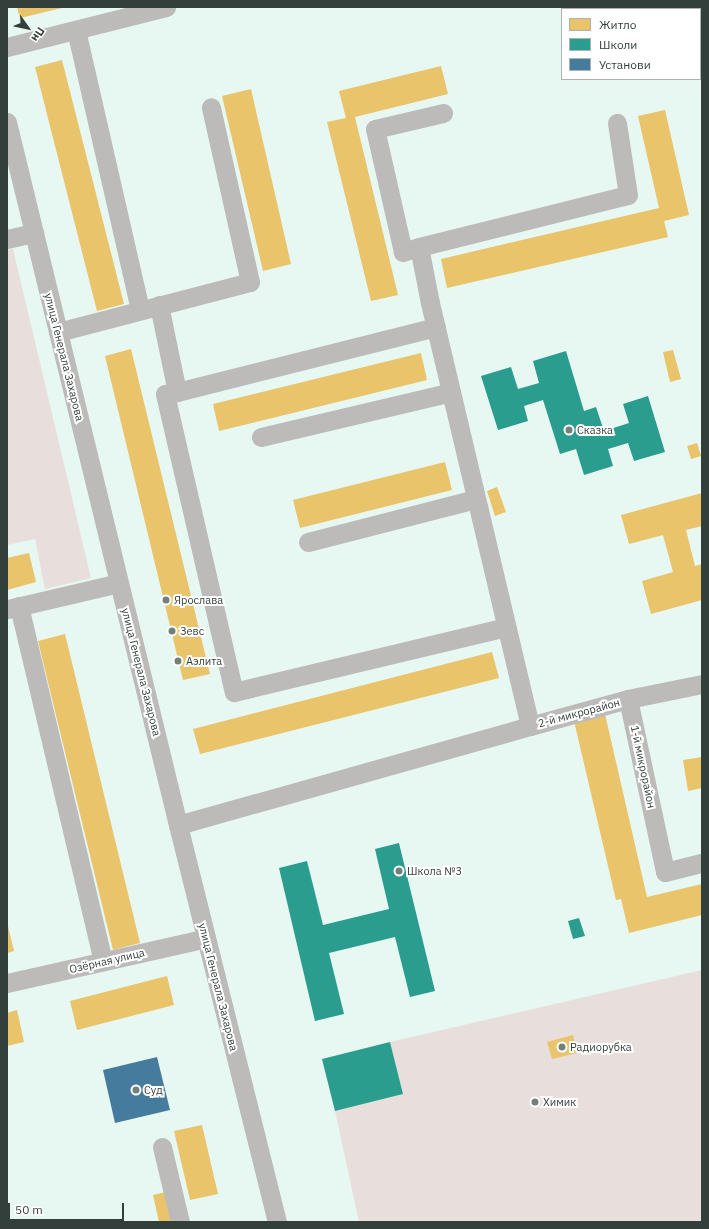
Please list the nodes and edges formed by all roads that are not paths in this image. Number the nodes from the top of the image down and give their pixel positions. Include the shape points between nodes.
1 (166, 7) edge
2 (76, 30) junction
3 (7, 47) edge
4 (211, 107) dead end
5 (443, 113) dead end
6 (7, 122) edge
7 (617, 123) dead end
8 (34, 233) junction
9 (7, 239) edge
10 (420, 247) junction
11 (159, 305) junction
12 (140, 310) junction
13 (436, 327) junction
14 (58, 332) junction
15 (177, 392) junction
16 (451, 392) junction
17 (260, 437) dead end
18 (476, 500) junction
19 (308, 542) dead end
20 (119, 583) junction
21 (13, 608) edge
22 (506, 627) junction
23 (702, 684) edge
24 (628, 699) junction
25 (530, 726) junction
26 (178, 825) junction
27 (702, 863) edge
28 (206, 938) junction
29 (103, 961) junction
30 (7, 983) edge
31 (162, 1147) dead end
32 (180, 1222) edge
33 (277, 1222) edge

1 - 2 street
2 - 3 street
2 - 12 street
4 - 11 street via 250,282
5 - 10 street via 375,130 403,252
6 - 8 street, улица Генерала Захарова
7 - 10 street via 628,195
8 - 9 street
8 - 14 street, улица Генерала Захарова
10 - 13 street
11 - 12 street
11 - 15 street
12 - 14 street
13 - 15 street
13 - 16 street
14 - 20 street, улица Генерала Захарова
15 - 22 street via 165,394 234,692
16 - 17 street
16 - 18 street
18 - 19 street
18 - 22 street
20 - 21 street
20 - 26 street, улица Генерала Захарова
21 - 29 street
22 - 25 street
23 - 24 street
24 - 25 street, 2-й микрорайон
24 - 27 street, 1-й микрорайон via 665,872
25 - 26 street, 2-й микрорайон
26 - 28 street, улица Генерала Захарова
28 - 29 street, Озёрная улица
28 - 33 street, улица Генерала Захарова
29 - 30 street, Озёрная улица
31 - 32 street

